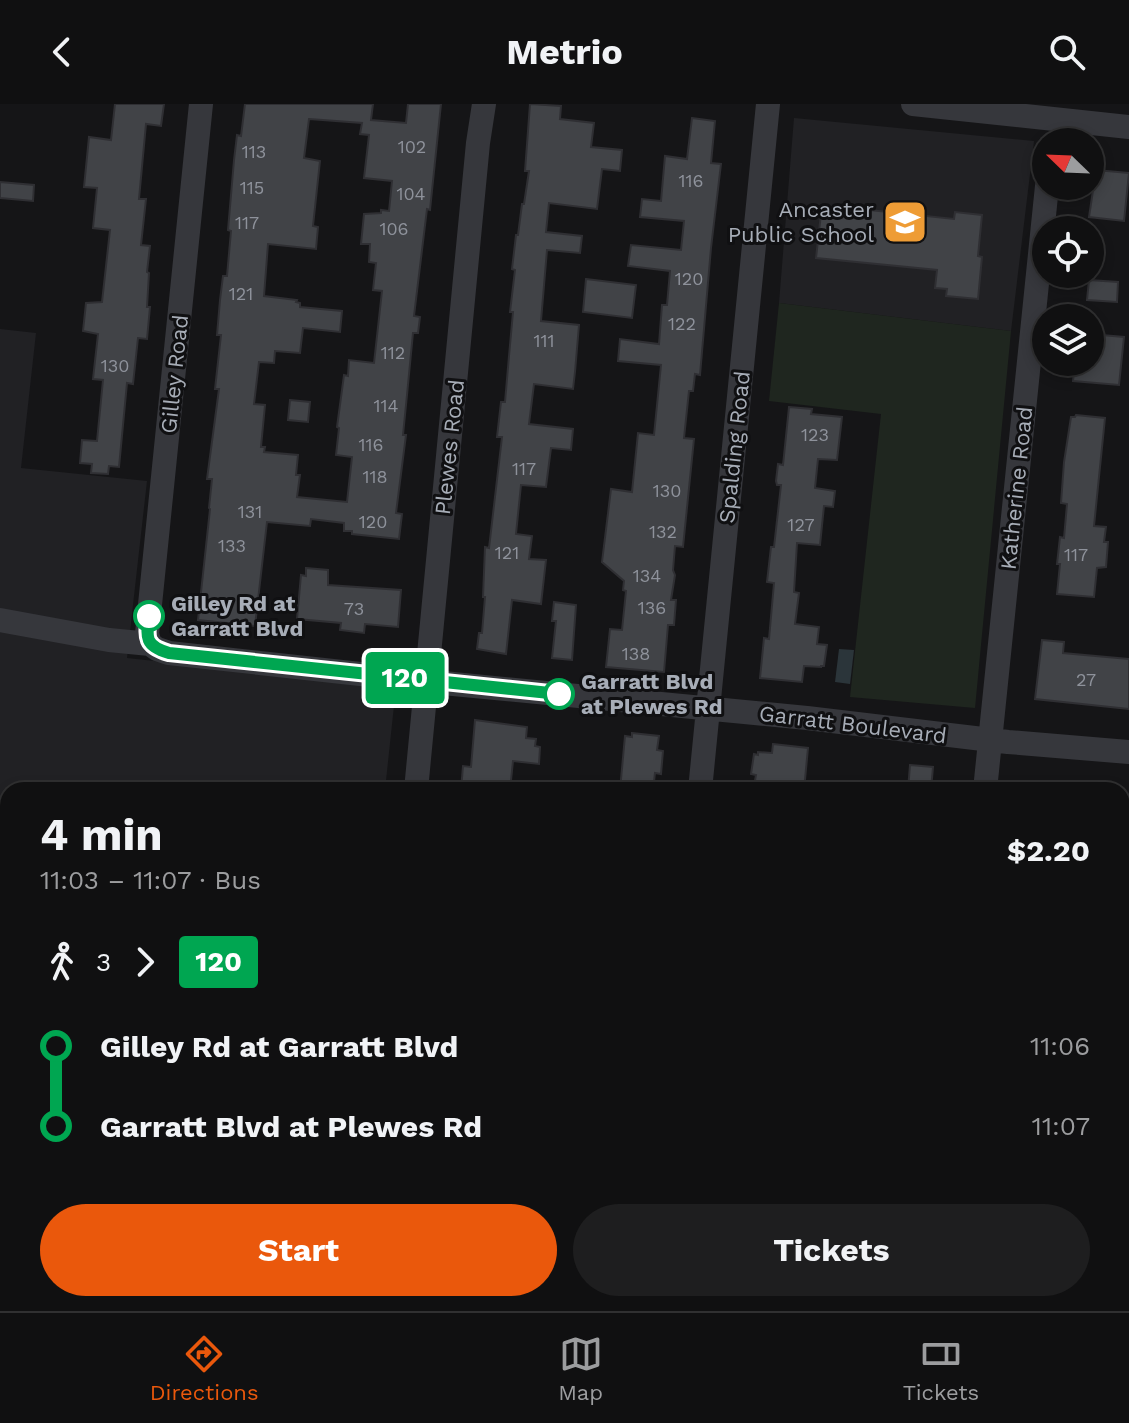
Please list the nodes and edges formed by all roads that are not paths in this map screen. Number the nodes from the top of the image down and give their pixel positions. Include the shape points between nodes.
1 (201, 104) edge
2 (484, 104) edge
3 (768, 104) edge
4 (913, 104) edge
5 (1129, 127) edge
6 (1042, 128) edge
7 (1104, 128) edge
8 (1046, 200) edge
9 (0, 620) edge
10 (150, 644) junction
11 (427, 681) junction
12 (708, 708) junction
13 (989, 740) junction
14 (1129, 752) edge
15 (417, 782) edge
16 (701, 782) edge
17 (986, 782) edge

1 - 10 street, Gilley Road
2 - 11 street, Plewes Road
3 - 12 street, Spalding Road
4 - 6 street
5 - 7 street
8 - 13 street, Katherine Road
9 - 10 street, Garratt Boulevard
10 - 11 street, Garratt Boulevard via 169,653
11 - 12 street, Garratt Boulevard
11 - 15 street, Plewes Road
12 - 13 street, Garratt Boulevard
12 - 16 street, Spalding Road
13 - 14 street, Garratt Boulevard
13 - 17 street, Katherine Road

